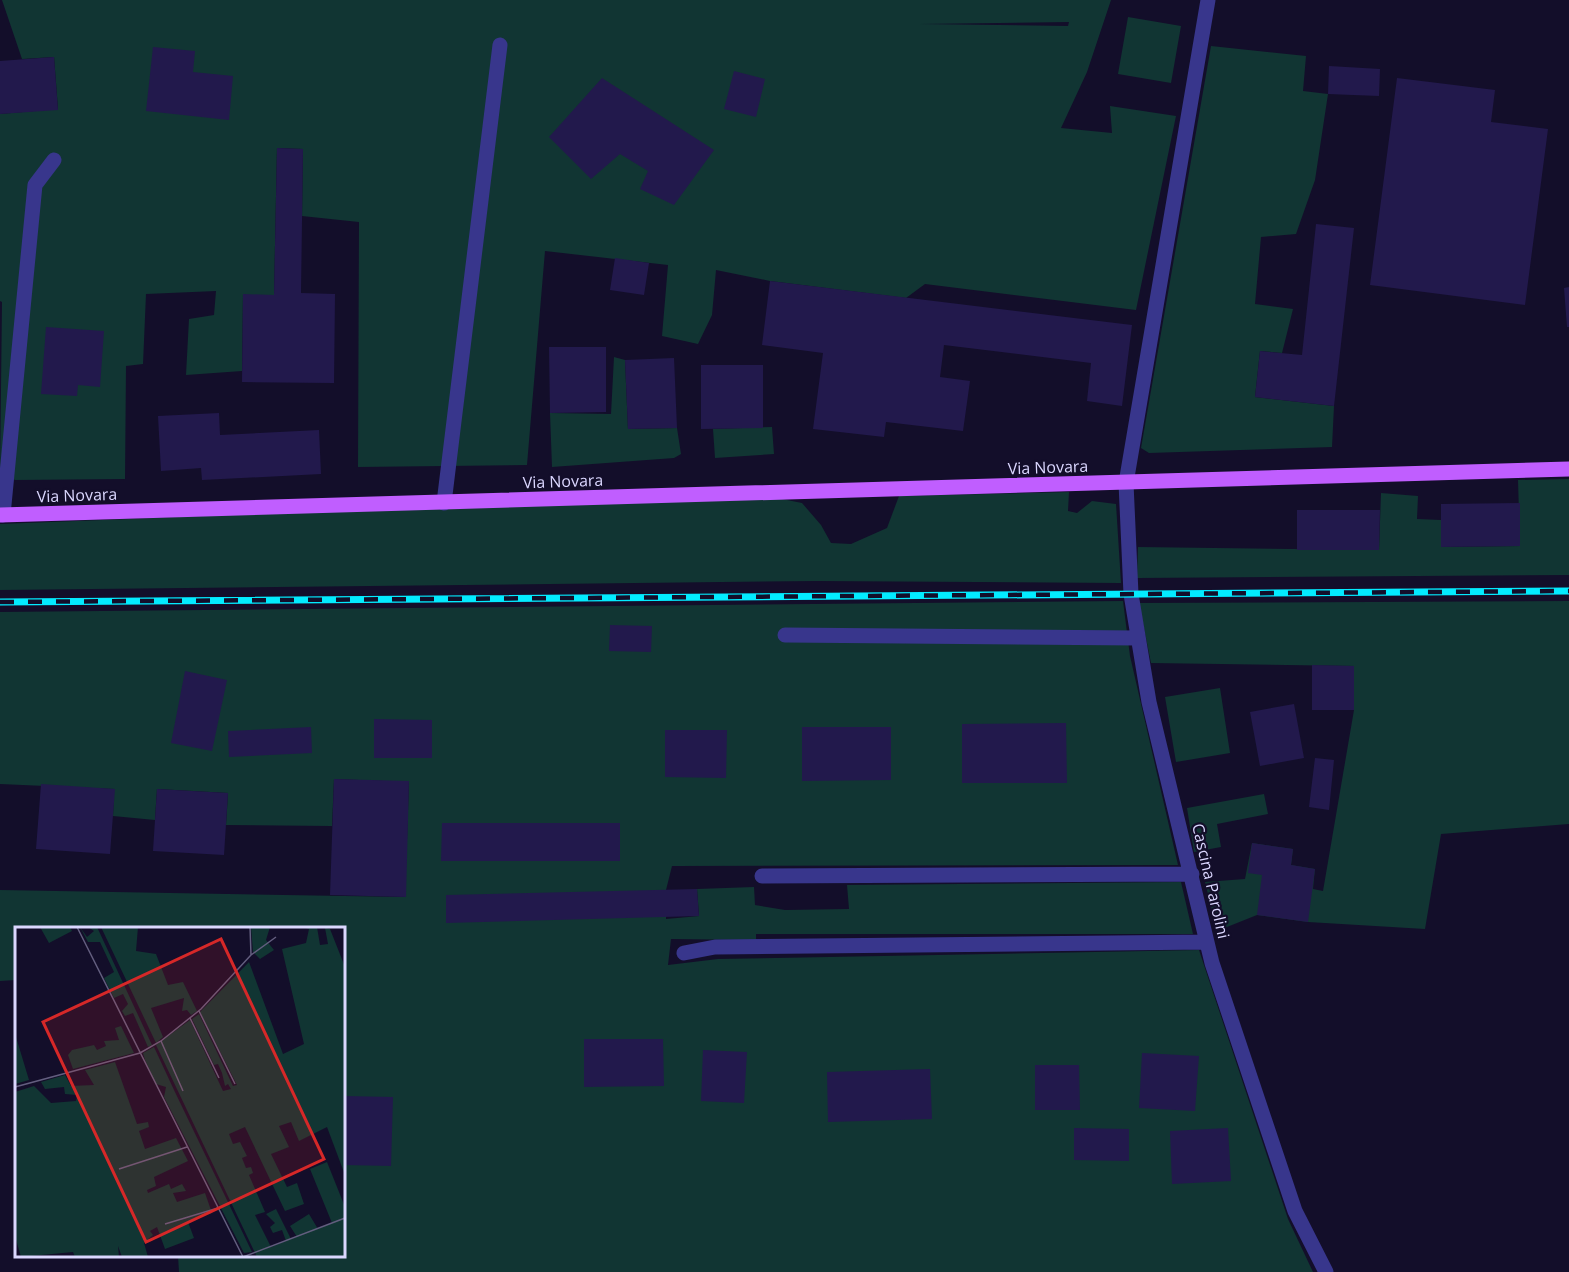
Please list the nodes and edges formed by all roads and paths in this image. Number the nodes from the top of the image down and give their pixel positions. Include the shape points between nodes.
1 (1208, 0) edge
2 (500, 45) dead end
3 (54, 160) dead end
4 (1569, 469) edge
5 (1126, 483) junction
6 (444, 503) junction
7 (1, 515) edge
8 (784, 635) dead end
9 (1137, 638) junction
10 (1192, 874) junction
11 (762, 876) dead end
12 (1207, 942) junction
13 (684, 953) dead end
14 (1326, 1272) edge

1 - 5 street
2 - 6 street
3 - 7 street via 35,185
4 - 5 main road, Via Novara
5 - 6 main road, Via Novara
5 - 9 street, Cascina Parolini
6 - 7 main road, Via Novara
8 - 9 street
9 - 10 street, Cascina Parolini
10 - 11 street
10 - 12 street, Cascina Parolini
12 - 13 street via 715,947
12 - 14 street, Cascina Parolini via 1295,1211

